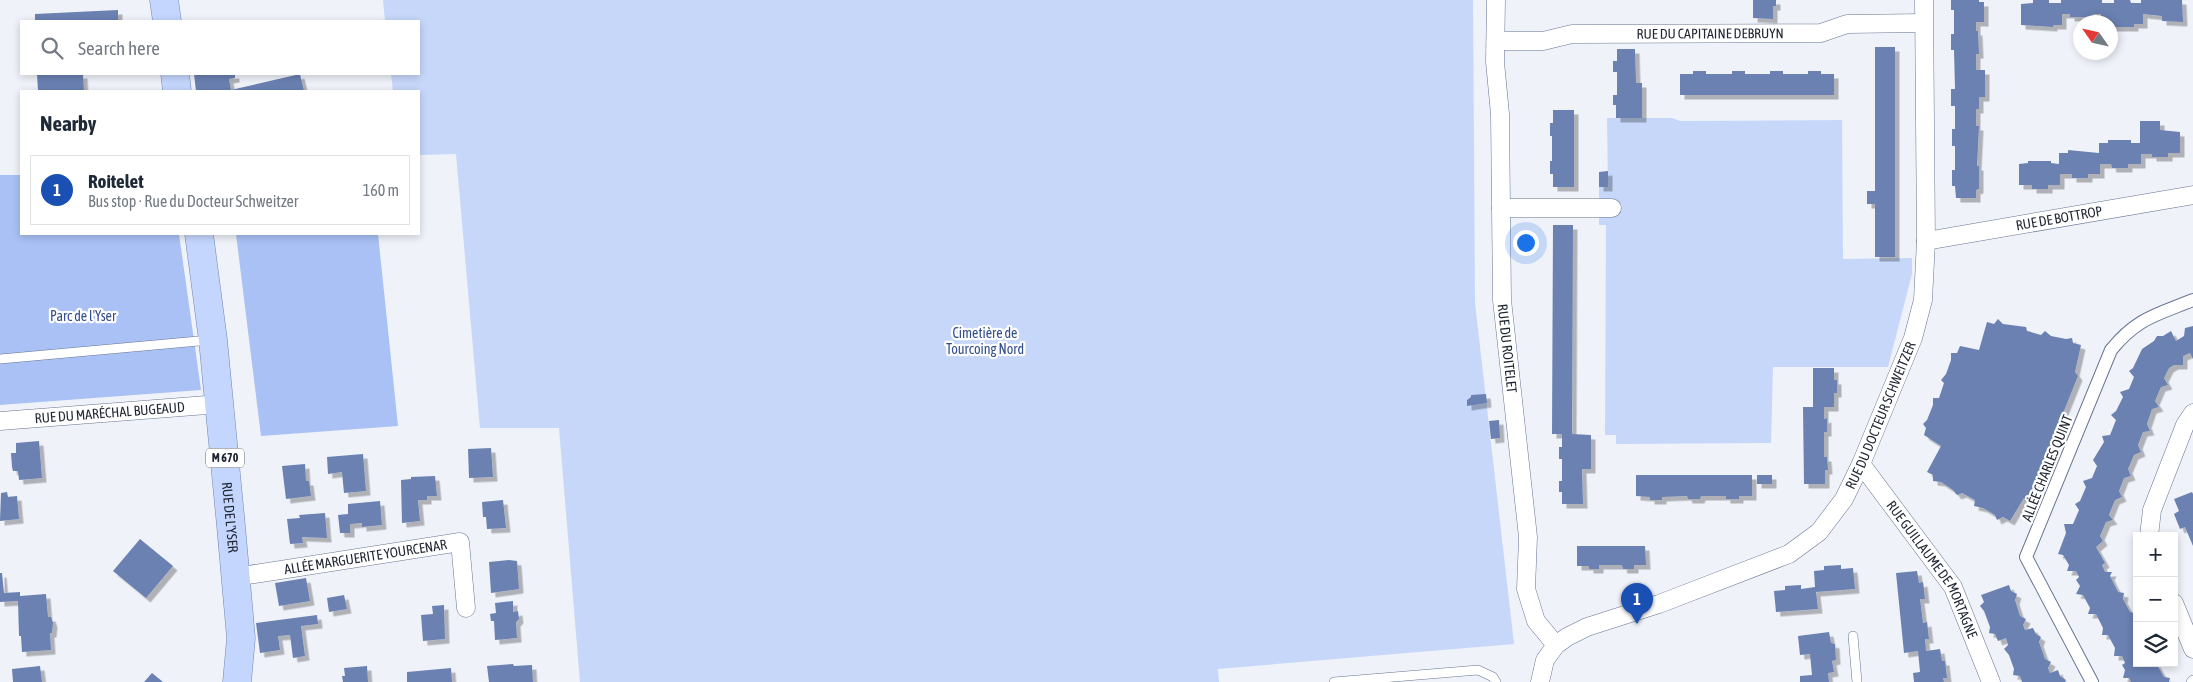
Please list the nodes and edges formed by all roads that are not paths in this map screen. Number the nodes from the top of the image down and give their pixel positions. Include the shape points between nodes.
1 (164, 0) edge
2 (1496, 0) edge
3 (1924, 0) edge
4 (167, 20) edge
5 (1923, 23) junction
6 (1496, 41) junction
7 (175, 75) edge
8 (178, 90) edge
9 (2193, 195) edge
10 (1501, 208) junction
11 (1612, 208) dead end
12 (199, 235) edge
13 (1926, 241) junction
14 (2193, 300) edge
15 (213, 340) junction
16 (0, 359) edge
17 (220, 404) junction
18 (2193, 413) edge
19 (0, 421) edge
20 (1861, 464) junction
21 (2149, 532) edge
22 (235, 577) junction
23 (466, 608) dead end
24 (2178, 613) edge
25 (1853, 636) dead end
26 (1556, 645) junction
27 (2193, 649) edge
28 (237, 682) edge
29 (1334, 682) edge
30 (1496, 682) edge
31 (1540, 682) edge
32 (1857, 682) edge
33 (1991, 682) edge
34 (2092, 682) edge

1 - 4 main road
2 - 6 street, RUE DU ROITELET
3 - 5 street, RUE DU DOCTEUR SCHWEITZER
5 - 6 street, RUE DU CAPITAINE DEBRUYN via 1846,24 1821,33 1572,34 1542,41
5 - 13 street, RUE DU DOCTEUR SCHWEITZER
6 - 10 street, RUE DU ROITELET
7 - 8 main road
9 - 13 street, RUE DE BOTTROP
10 - 11 street
10 - 26 street, RUE DU ROITELET via 1504,318 1528,537 1526,589 1536,621
12 - 15 main road, RUE DE L'YSER / M 670
13 - 20 street, RUE DU DOCTEUR SCHWEITZER via 1923,300 1918,325
14 - 34 street, ALLÉE CHARLES QUINT via 2141,321 2111,350 2026,557
15 - 16 lane
15 - 17 main road, RUE DE L'YSER / M 670
17 - 19 street, RUE DU MARÉCHAL BUGEAUD
17 - 22 main road, RUE DE L'YSER / M 670
18 - 21 street via 2185,425 2152,510
20 - 26 street, RUE DU DOCTEUR SCHWEITZER via 1828,523 1789,554 1668,601 1587,627
20 - 33 street, RUE GUILLAUME DE MORTAGNE via 1953,588
22 - 23 street, ALLÉE MARGUERITE YOURCENAR via 460,542
22 - 28 main road, RUE DE L'YSER / M 670 via 241,638
24 - 27 street
25 - 32 lane
26 - 31 street via 1545,660
29 - 30 lane via 1478,670

